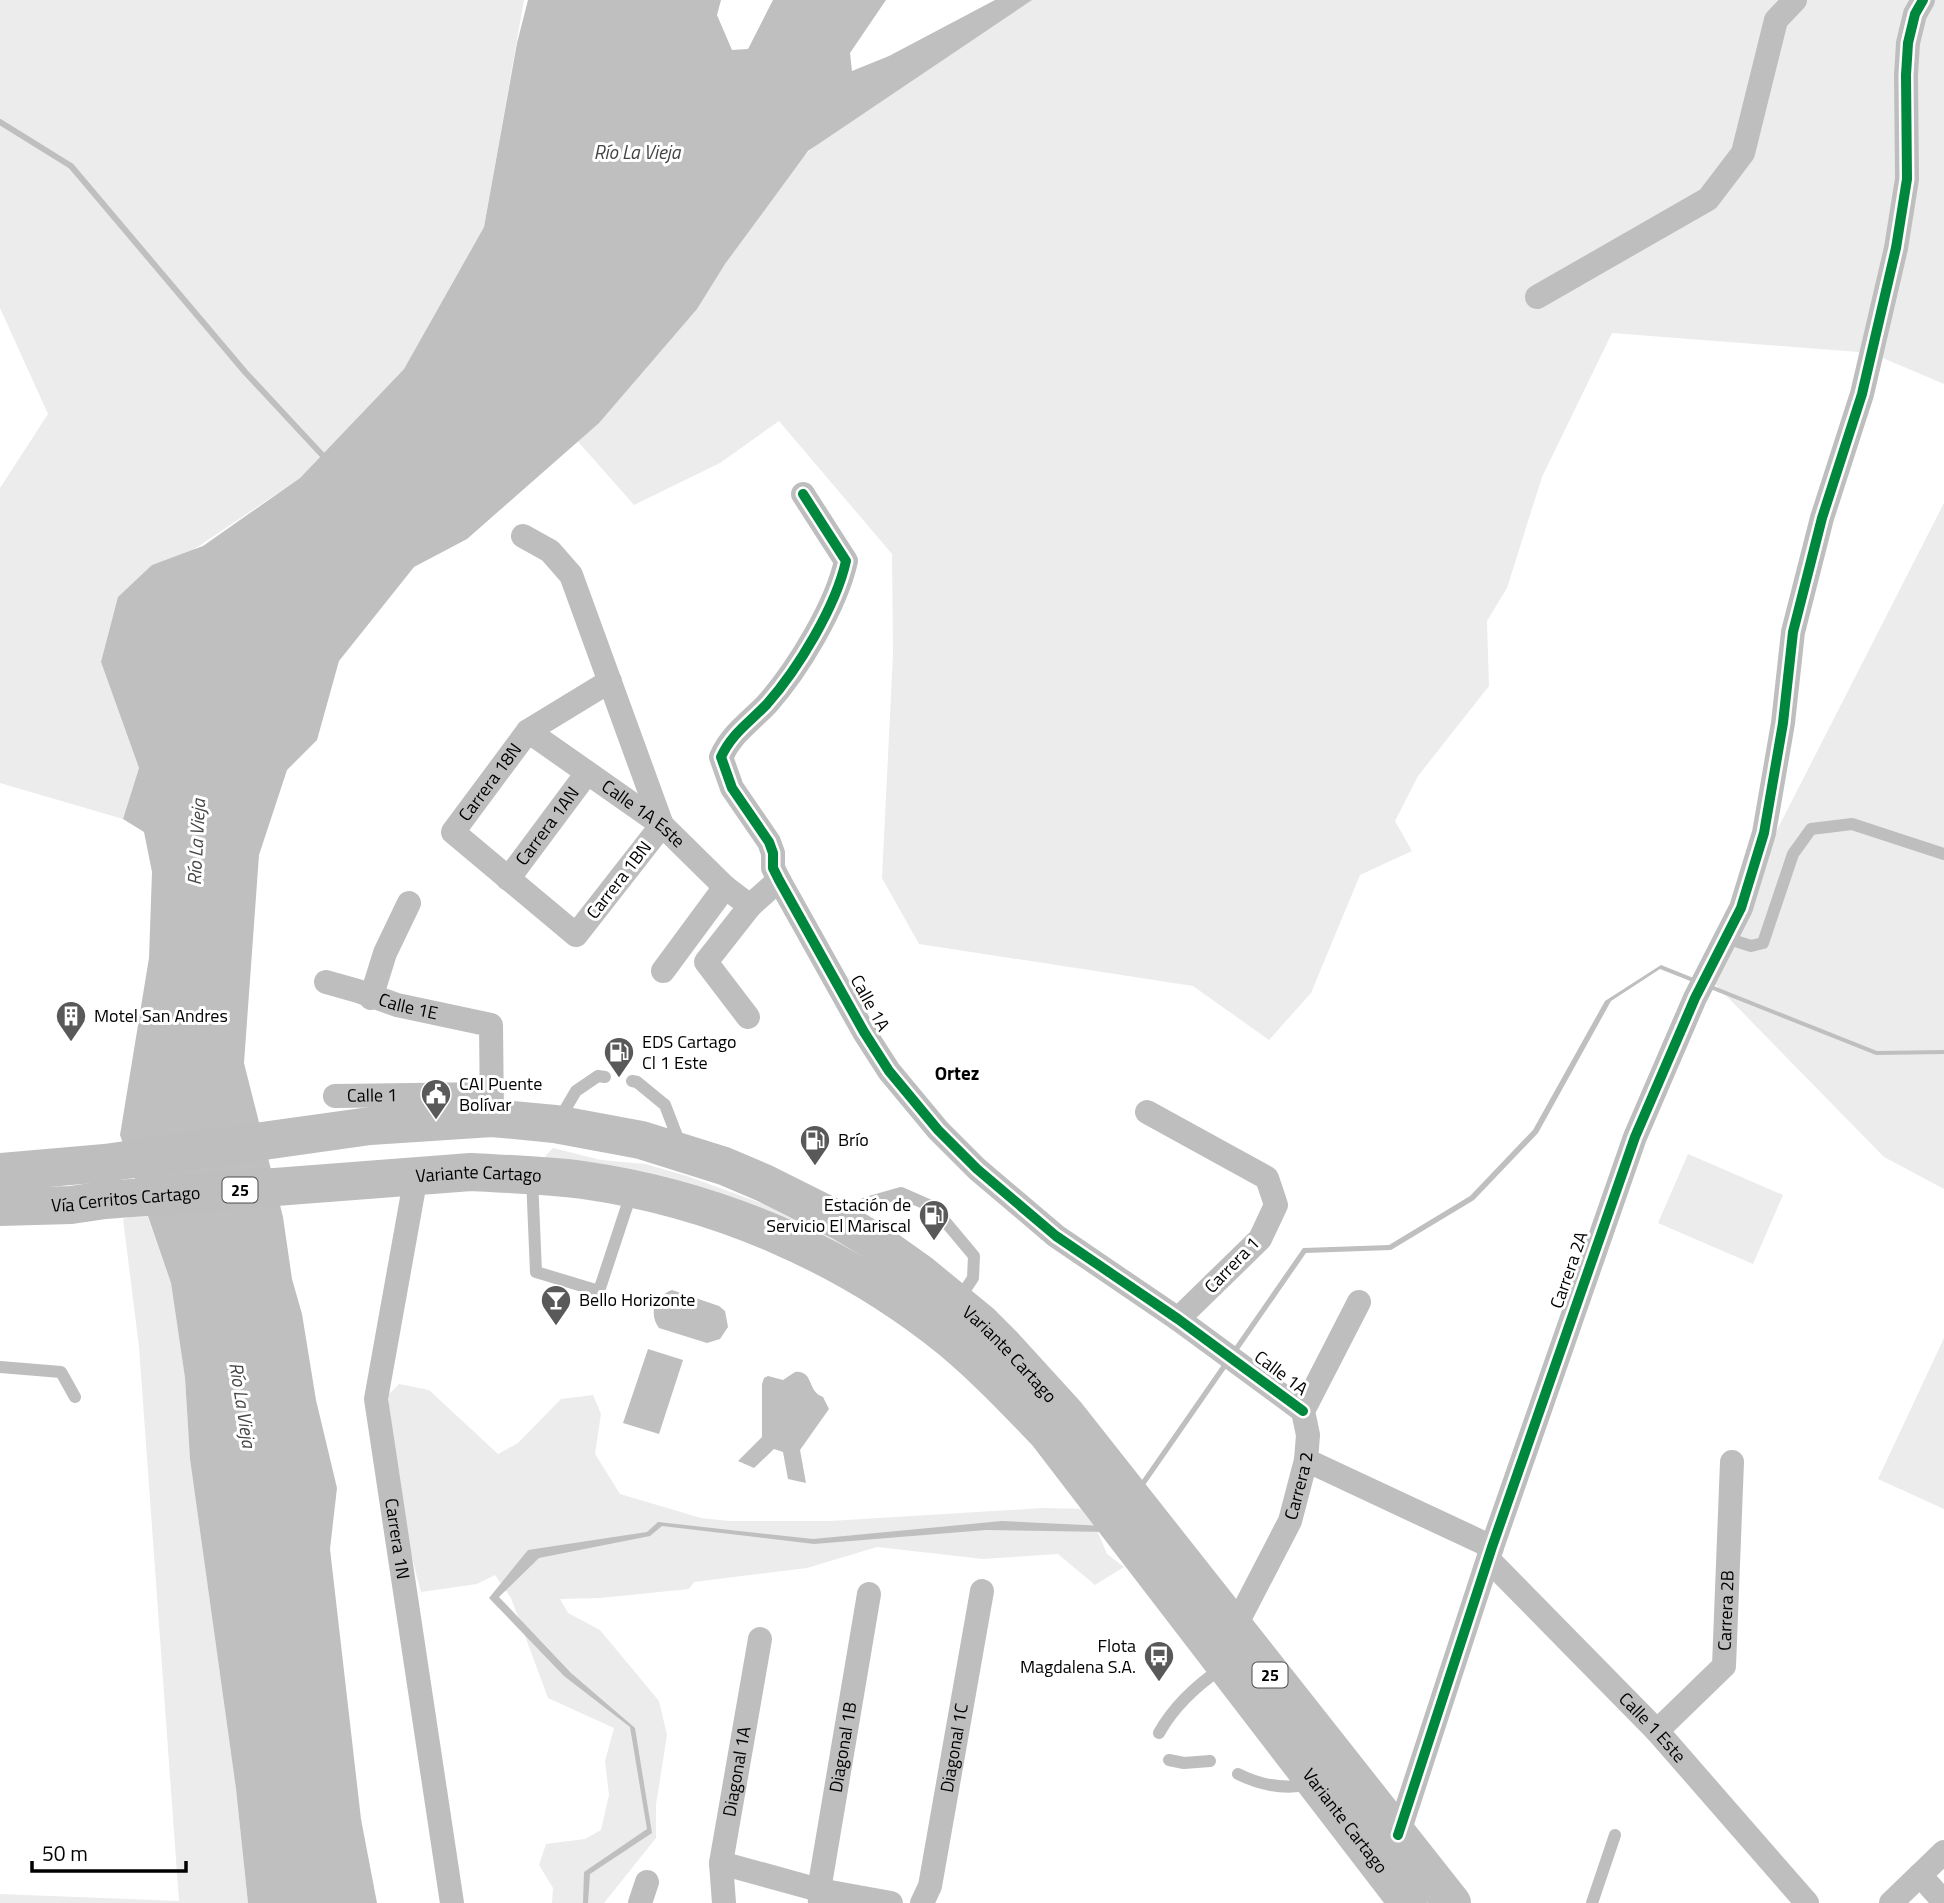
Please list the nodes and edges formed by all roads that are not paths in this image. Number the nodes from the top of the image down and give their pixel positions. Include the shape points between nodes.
1 (1796, 0) edge
2 (1923, 0) edge
3 (1537, 297) dead end
4 (803, 494) dead end
5 (523, 536) dead end
6 (610, 681) junction
7 (528, 731) junction
8 (587, 773) junction
9 (662, 825) junction
10 (1944, 854) edge
11 (508, 879) junction
12 (779, 880) junction
13 (725, 887) junction
14 (409, 903) dead end
15 (750, 906) junction
16 (1722, 946) junction
17 (663, 971) dead end
18 (326, 982) dead end
19 (372, 998) junction
20 (748, 1017) dead end
21 (605, 1077) dead end
22 (632, 1081) dead end
23 (335, 1096) dead end
24 (492, 1106) junction
25 (1147, 1112) dead end
26 (555, 1124) junction
27 (370, 1126) joint
28 (598, 1131) junction
29 (683, 1153) junction
30 (0, 1172) edge
31 (516, 1174) junction
32 (397, 1177) junction
33 (105, 1181) junction
34 (633, 1189) junction
35 (0, 1207) edge
36 (842, 1222) junction
37 (956, 1302) junction
38 (1359, 1302) dead end
39 (1178, 1319) junction
40 (0, 1367) edge
41 (75, 1398) dead end
42 (1303, 1411) junction
43 (1306, 1460) junction
44 (1732, 1462) dead end
45 (1123, 1509) junction
46 (1490, 1553) junction
47 (982, 1591) dead end
48 (869, 1594) dead end
49 (1234, 1629) junction
50 (760, 1639) dead end
51 (1225, 1666) junction
52 (1657, 1731) junction
53 (1159, 1733) dead end
54 (1169, 1760) dead end
55 (1210, 1762) dead end
56 (1238, 1774) dead end
57 (1317, 1782) junction
58 (1398, 1835) junction
59 (1615, 1835) dead end
60 (1944, 1852) edge
61 (721, 1863) junction
62 (1920, 1875) junction
63 (820, 1896) edge
64 (1944, 1902) edge
65 (452, 1903) edge
66 (724, 1903) edge
67 (891, 1903) edge
68 (922, 1903) edge
69 (1408, 1903) edge
70 (1452, 1903) edge
71 (1592, 1903) edge
72 (1807, 1903) edge
73 (1891, 1903) edge

1 - 3 street via 1776,20 1743,153 1708,199
2 - 16 street, Carrera 2A via 1908,43 1907,179 1896,248 1861,394 1793,632 1764,834 1741,908
4 - 12 street, Calle 1A via 846,561 841,581 808,646 768,703 728,741 721,757 732,788 769,842
5 - 6 street via 550,551 571,575
6 - 7 street
6 - 9 street
7 - 8 street, Calle 1A Este
7 - 11 street, Carrera 18N via 453,832
8 - 9 street, Calle 1A Este
8 - 11 street, Carrera 1AN
9 - 11 street, Carrera 1BN via 576,936
9 - 13 street, Calle 1A Este
10 - 16 lane via 1852,824 1811,829 1793,854 1763,943
12 - 15 street
12 - 39 street, Calle 1A via 883,1061 938,1130 1056,1236
13 - 15 street, Calle 1A Este
13 - 17 street
14 - 19 street via 385,953
15 - 20 street via 706,962
16 - 46 street, Carrera 2A via 1635,1137
18 - 19 street, Calle 1E
19 - 24 street, Calle 1E via 491,1025
21 - 26 lane via 598,1076 576,1091
22 - 29 lane via 665,1105
23 - 24 street, Calle 1
24 - 26 highway, Variante Cartago / 25
24 - 27 highway, Variante Cartago / 25
24 - 32 highway via 488,1134 477,1145 424,1155
25 - 39 street, Carrera 1 via 1267,1178 1276,1205 1260,1239
26 - 28 highway, Variante Cartago / 25
27 - 33 highway, Vía Cerritos Cartago / 25
28 - 29 highway, Variante Cartago / 25
28 - 31 highway via 571,1144 532,1140 513,1150 504,1163
29 - 36 highway, Variante Cartago / 25 via 764,1183
30 - 33 highway, Vía Cerritos Cartago / 25
31 - 32 highway, Variante Cartago / 25
31 - 34 highway, Variante Cartago / 25
31 - 34 lane via 536,1272 599,1292
32 - 33 highway, Vía Cerritos Cartago / 25
32 - 65 street, Carrera 1N via 376,1399
33 - 35 highway, Vía Cerritos Cartago / 25 via 71,1205
34 - 45 highway, Variante Cartago / 25 via 718,1212 770,1232 839,1265 914,1312 983,1368
36 - 37 highway, Variante Cartago / 25
36 - 37 lane via 866,1203 901,1193 933,1207 974,1256 974,1278
37 - 45 highway, Variante Cartago / 25 via 1066,1413
38 - 42 street
39 - 42 street, Calle 1A
40 - 41 lane via 61,1372
42 - 43 street, Carrera 2 via 1308,1435
43 - 46 street
43 - 49 street, Carrera 2 via 1290,1521
44 - 52 street, Carrera 2B via 1724,1666
45 - 49 highway, Variante Cartago / 25
45 - 51 highway, Variante Cartago / 25
46 - 52 street, Calle 1 Este
46 - 58 street, Carrera 2A
47 - 68 street, Diagonal 1C via 930,1886
48 - 63 street, Diagonal 1B
49 - 58 highway, Variante Cartago / 25
50 - 61 street, Diagonal 1A
51 - 53 lane via 1199,1684
51 - 57 highway, Variante Cartago / 25
52 - 72 street, Calle 1 Este
54 - 55 lane
56 - 57 lane via 1290,1789
57 - 69 highway, Variante Cartago / 25
58 - 70 highway, Variante Cartago / 25
59 - 71 lane
60 - 62 street
61 - 63 street
61 - 66 street, Diagonal 1A
62 - 64 street
62 - 73 street
63 - 67 street

